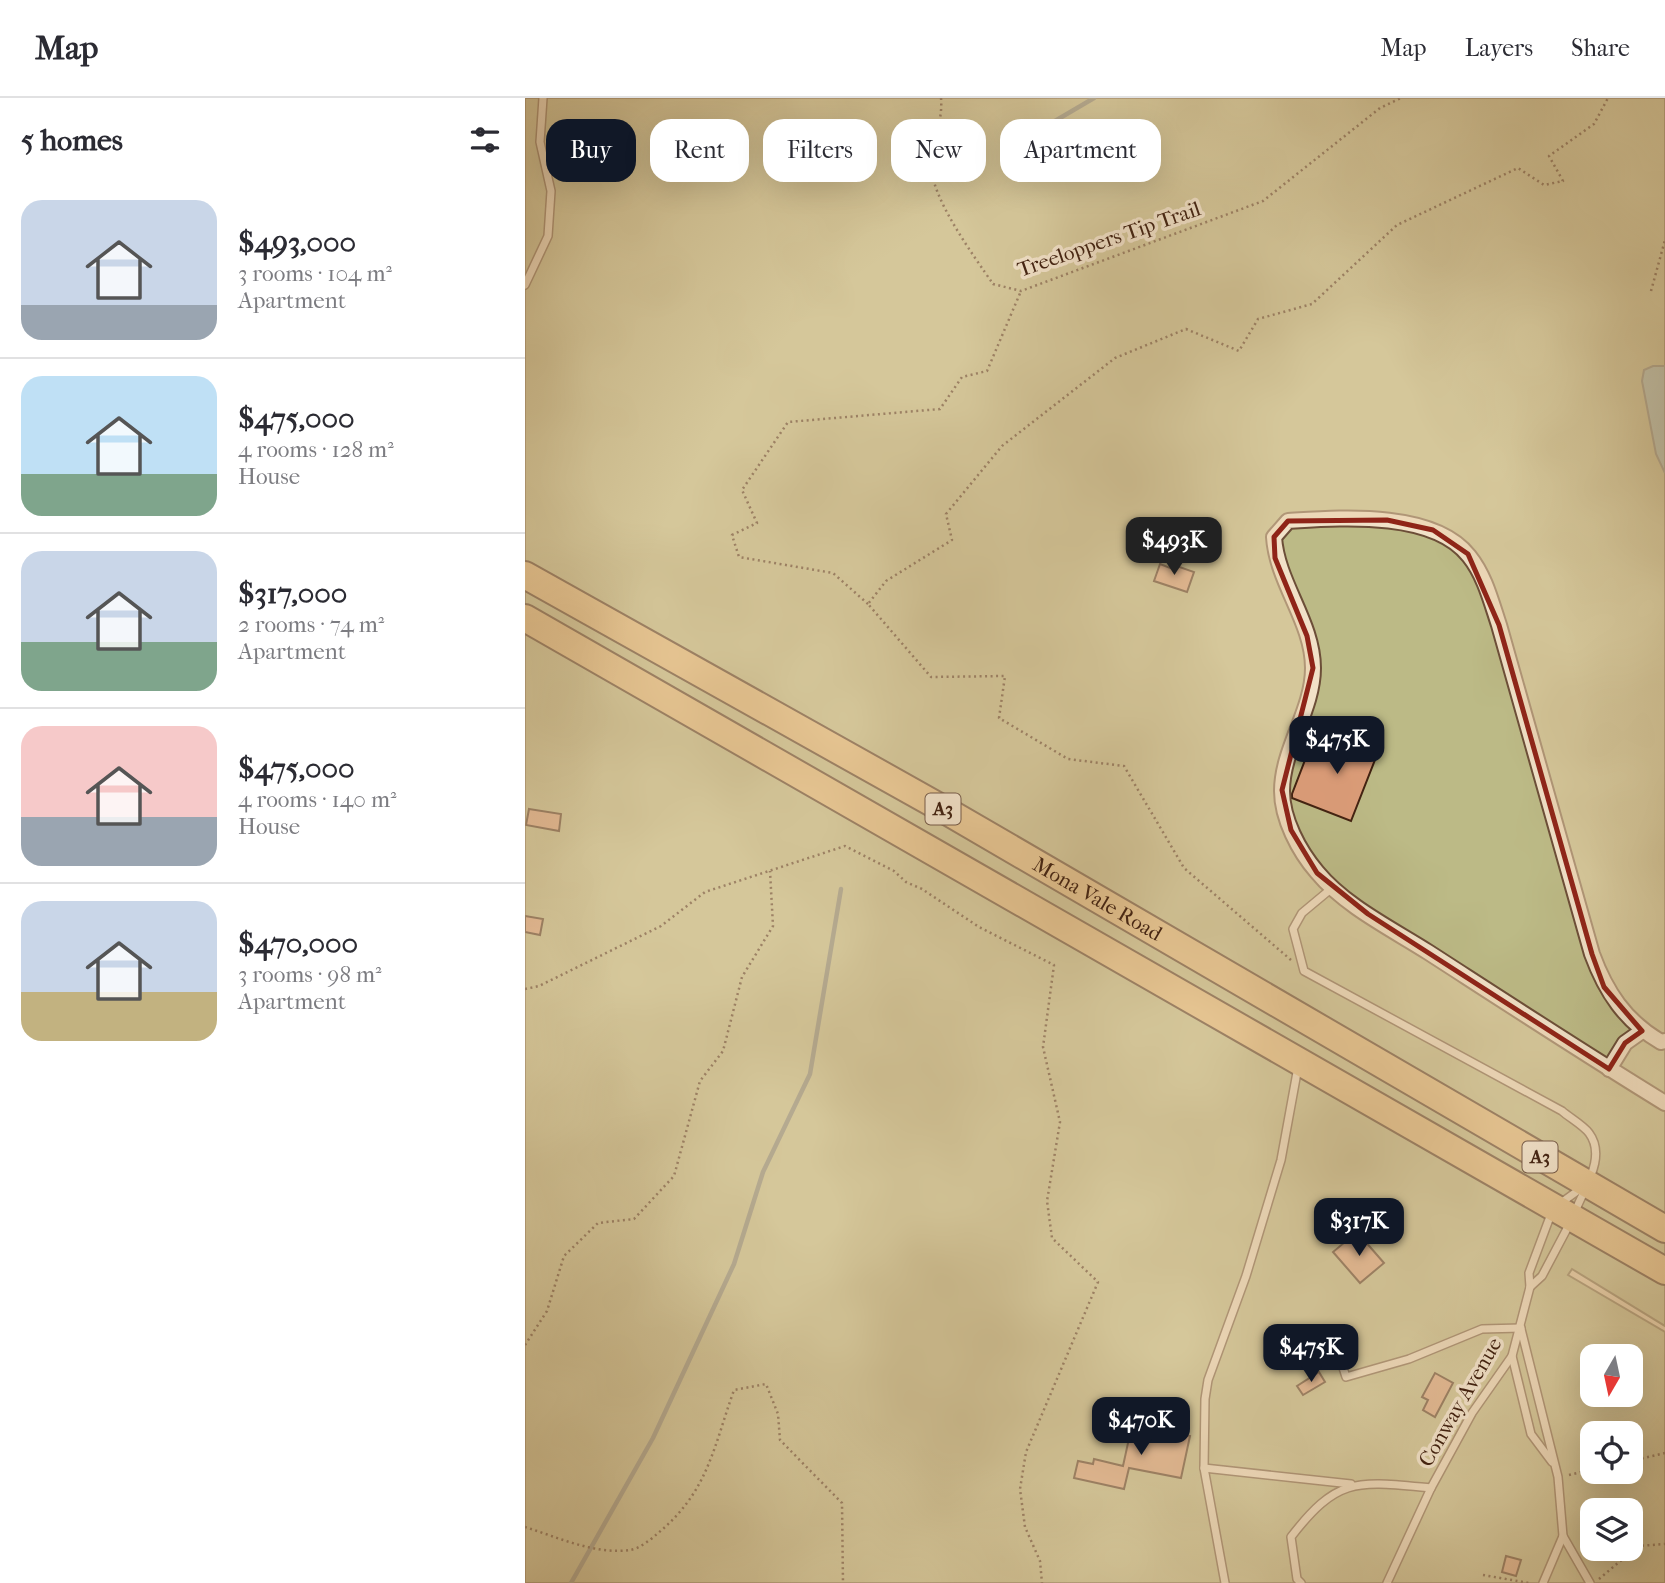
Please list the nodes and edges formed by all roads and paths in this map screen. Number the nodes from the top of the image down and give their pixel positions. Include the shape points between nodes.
1 (543, 98) edge
2 (940, 98) edge
3 (1401, 98) edge
4 (1608, 98) edge
5 (1665, 240) edge
6 (525, 285) edge
7 (1021, 291) junction
8 (1651, 291) dead end
9 (525, 575) edge
10 (868, 604) junction
11 (525, 618) edge
12 (770, 871) junction
13 (1332, 888) junction
14 (1304, 971) junction
15 (525, 989) edge
16 (1643, 1031) junction
17 (1665, 1041) edge
18 (1299, 1060) junction
19 (1609, 1069) junction
20 (1665, 1103) edge
21 (1586, 1184) junction
22 (1563, 1213) junction
23 (1665, 1229) edge
24 (1665, 1271) edge
25 (1530, 1287) junction
26 (1521, 1328) junction
27 (525, 1345) edge
28 (1339, 1355) dead end
29 (1512, 1356) junction
30 (1665, 1453) edge
31 (1643, 1458) edge
32 (1555, 1466) junction
33 (1205, 1468) junction
34 (1580, 1472) edge
35 (1558, 1477) junction
36 (1352, 1484) junction
37 (1431, 1488) junction
38 (525, 1527) edge
39 (1563, 1536) junction
40 (1665, 1544) edge
41 (1483, 1574) dead end
42 (843, 1583) edge
43 (1042, 1583) edge
44 (1225, 1583) edge
45 (1301, 1583) edge
46 (1387, 1583) edge
47 (1529, 1583) edge
48 (1543, 1583) edge
49 (1592, 1583) edge

1 - 6 lane via 540,142 551,191 548,236
2 - 7 path, Treeloppers Tip Trail via 942,114 931,165 942,199 957,232 993,284
3 - 7 path, Treeloppers Tip Trail via 1380,108 1263,201
4 - 10 path via 1594,124 1549,156 1563,181 1544,185 1518,168 1397,225 1312,304 1258,319 1239,351 1186,329 1115,358 1002,446 946,514 951,540 886,580
5 - 8 path
7 - 10 path via 987,371 962,377 940,409 788,422 742,490 757,523 732,535 739,556 833,573
9 - 21 highway, Mona Vale Road / A3 via 943,809
10 - 14 path via 931,677 1005,676 999,718 1068,759 1124,766 1184,868
11 - 18 highway, Mona Vale Road / A3
12 - 15 path via 705,892 661,926 540,986
12 - 27 path via 773,926 742,977 723,1051 700,1081 674,1177 634,1219 597,1223 564,1256 547,1311
12 - 43 path via 845,846 894,871 979,927 1054,965 1043,1046 1060,1122 1048,1201 1052,1238 1098,1282 1026,1452 1020,1489 1025,1527 1040,1561
13 - 14 lane via 1302,913 1293,929
13 - 16 street via 1300,847 1285,810 1282,790 1313,668 1307,636 1275,558 1274,537 1288,521 1387,520 1433,530 1468,554 1486,585 1592,954 1604,987
13 - 19 street
14 - 21 lane via 1563,1111 1589,1133 1596,1150
16 - 17 street
16 - 19 street via 1625,1043
18 - 22 highway, Mona Vale Road / A3
18 - 33 lane via 1281,1160 1208,1380
19 - 20 street
21 - 22 lane
21 - 22 lane
21 - 23 highway, Mona Vale Road / A3
22 - 24 highway, Mona Vale Road / A3
22 - 25 lane via 1542,1276
22 - 25 lane via 1542,1232 1529,1273
25 - 26 lane
26 - 28 lane via 1482,1329 1409,1359 1346,1377
26 - 29 lane, Conway Avenue
26 - 32 lane, Conway Avenue
29 - 32 lane via 1531,1434
29 - 37 lane, Conway Avenue via 1472,1413
30 - 31 path
32 - 35 lane, Conway Avenue
33 - 36 lane
33 - 44 lane
34 - 35 path
35 - 39 lane, Conway Avenue
36 - 37 lane
36 - 45 lane via 1327,1497 1291,1538
37 - 46 lane, Conway Avenue
38 - 42 path via 593,1548 631,1550 649,1541 681,1514 706,1474 734,1390 766,1384 778,1414 780,1440 842,1503
39 - 48 lane
39 - 49 lane, Conway Avenue
40 - 49 path via 1638,1546
41 - 47 path

